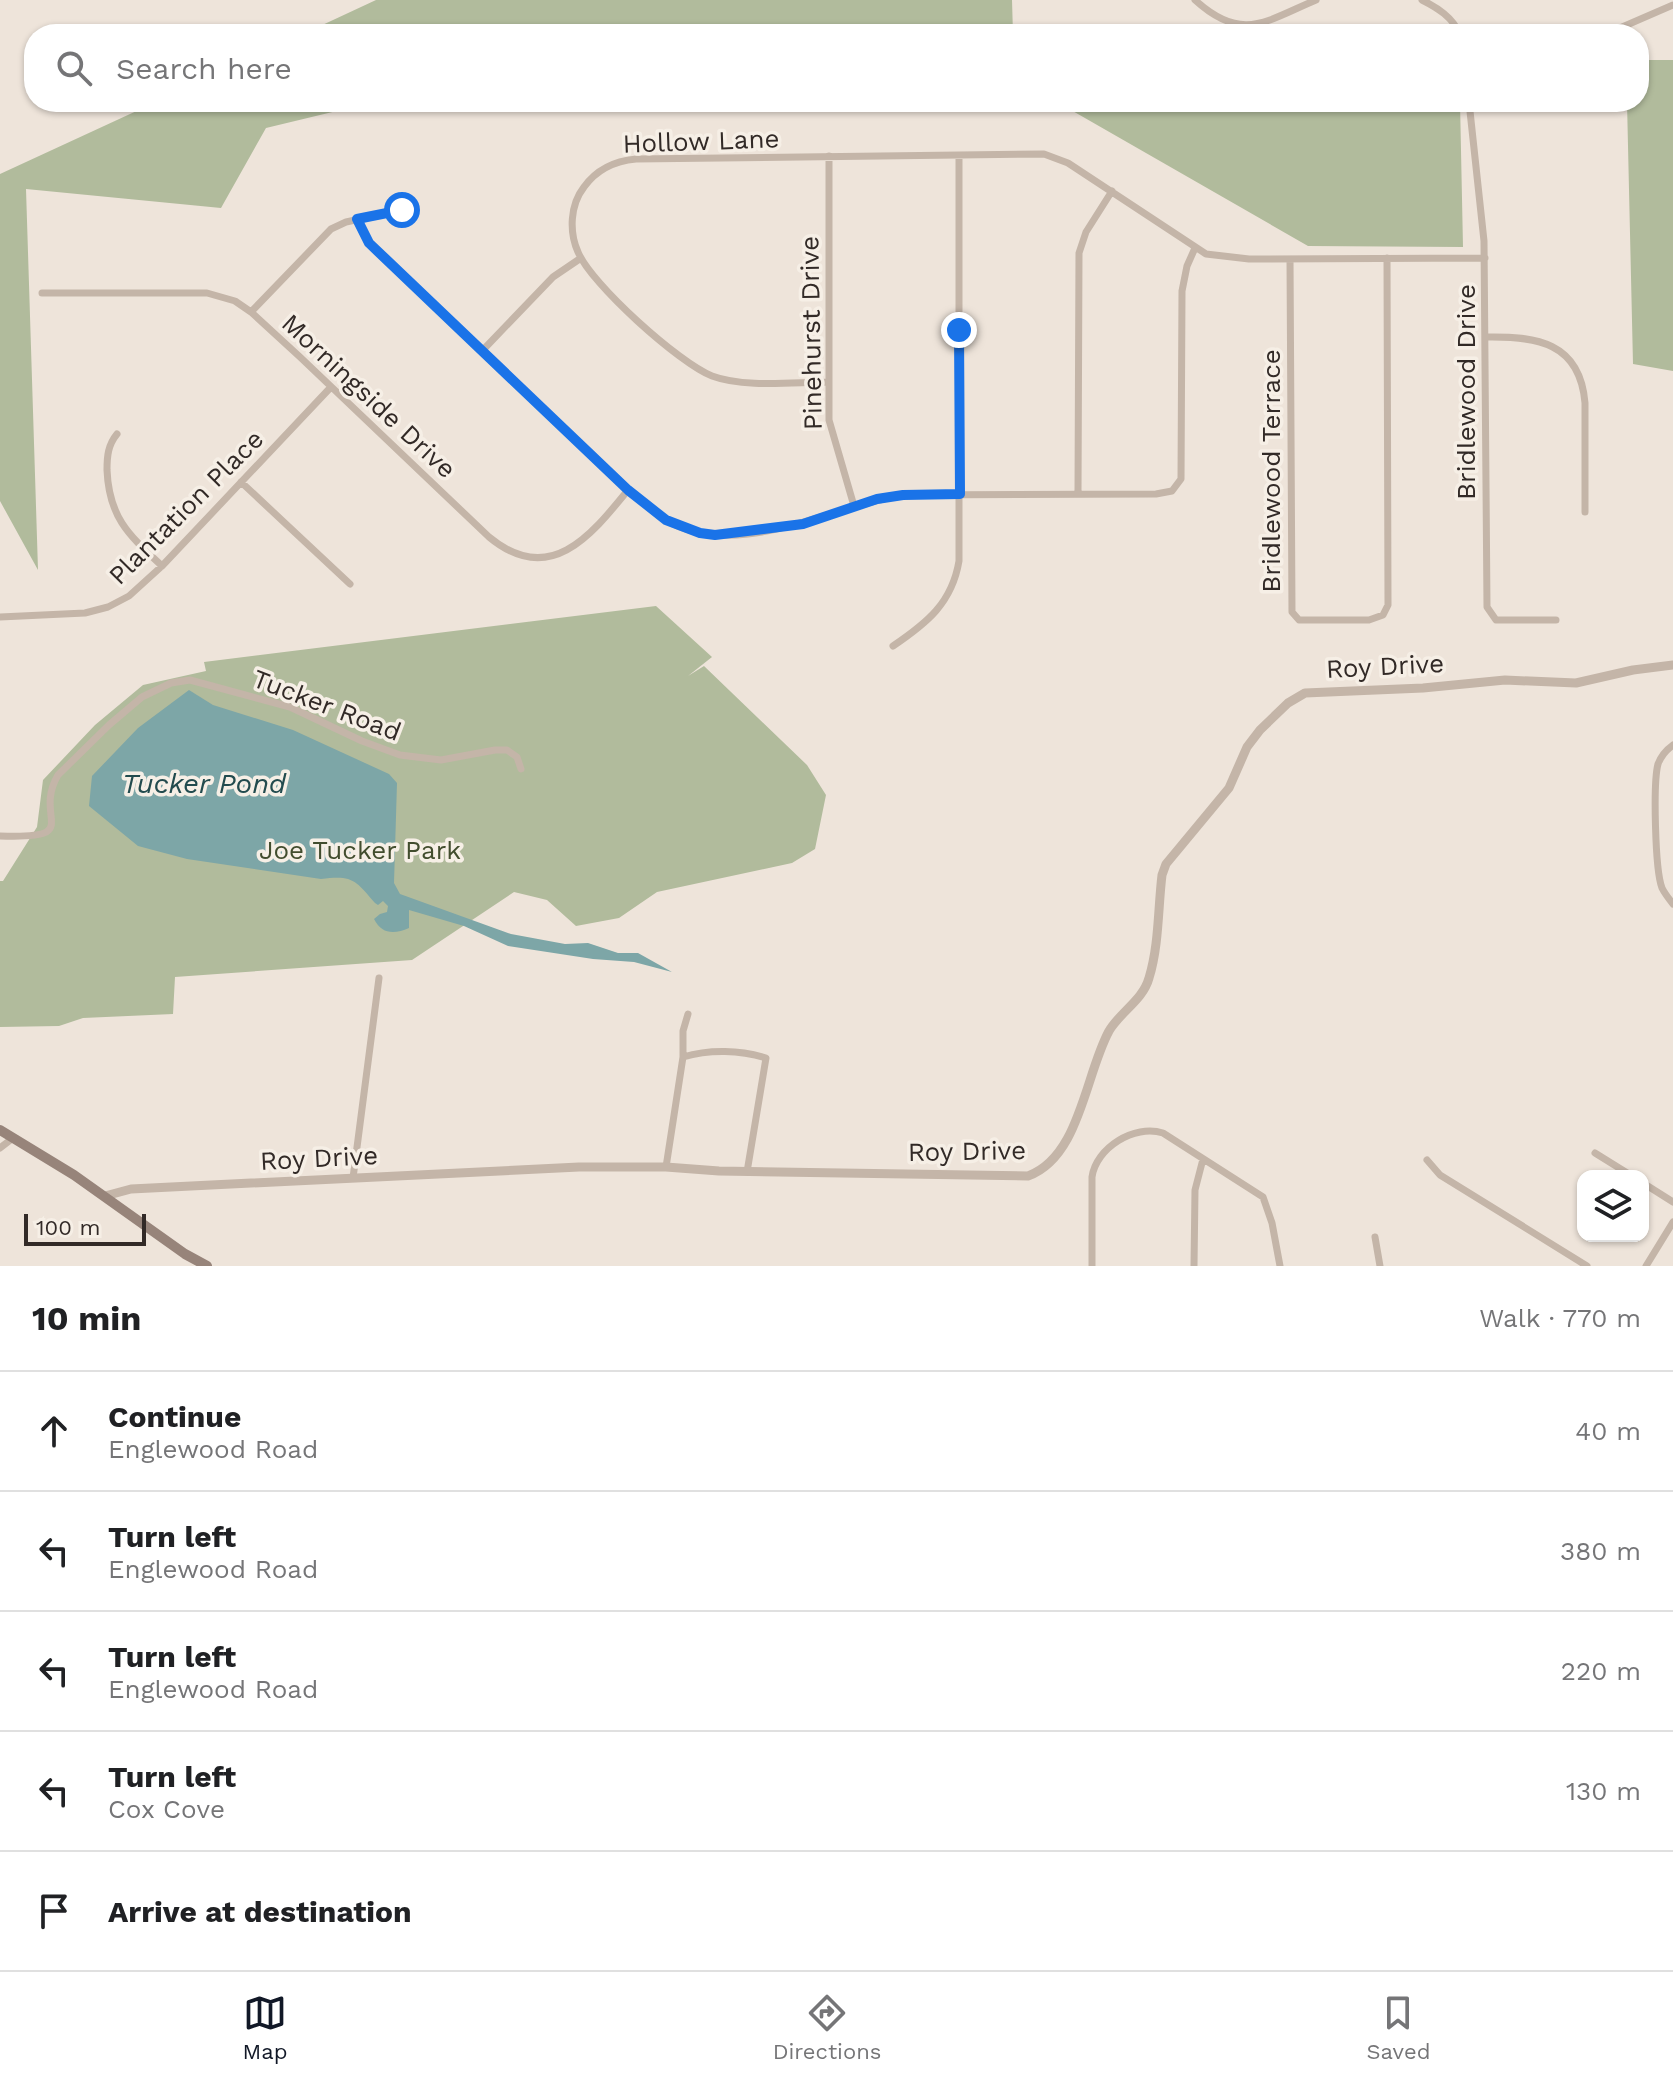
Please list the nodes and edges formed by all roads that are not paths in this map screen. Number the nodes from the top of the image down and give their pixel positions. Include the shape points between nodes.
1 (1195, 0) edge
2 (1316, 0) edge
3 (1422, 0) edge
4 (1673, 5) edge
5 (1238, 24) edge
6 (1255, 24) edge
7 (1454, 24) edge
8 (1629, 24) edge
9 (1470, 112) edge
10 (959, 155) junction
11 (829, 156) junction
12 (1112, 191) junction
13 (402, 210) dead end
14 (357, 219) junction
15 (1195, 248) junction
16 (581, 258) junction
17 (1387, 258) junction
18 (1485, 258) junction
19 (1290, 259) junction
20 (42, 293) dead end
21 (251, 312) junction
22 (1485, 337) junction
23 (482, 351) junction
24 (828, 382) junction
25 (331, 387) junction
26 (117, 434) dead end
27 (241, 482) junction
28 (628, 490) junction
29 (1078, 493) junction
30 (960, 494) junction
31 (854, 506) junction
32 (1585, 512) dead end
33 (162, 566) junction
34 (350, 584) dead end
35 (0, 617) edge
36 (1556, 620) dead end
37 (893, 646) dead end
38 (1673, 665) edge
39 (1673, 745) edge
40 (521, 769) dead end
41 (0, 836) edge
42 (1673, 904) edge
43 (379, 978) dead end
44 (688, 1014) dead end
45 (683, 1057) junction
46 (0, 1130) edge
47 (13, 1138) junction
48 (0, 1148) edge
49 (1595, 1153) dead end
50 (1203, 1159) junction
51 (1427, 1160) dead end
52 (666, 1167) junction
53 (1622, 1170) edge
54 (747, 1172) junction
55 (353, 1178) junction
56 (1649, 1187) edge
57 (105, 1196) junction
58 (1673, 1202) edge
59 (1673, 1222) edge
60 (1375, 1237) dead end
61 (207, 1266) edge
62 (1092, 1266) edge
63 (1194, 1266) edge
64 (1280, 1266) edge
65 (1380, 1266) edge
66 (1587, 1266) edge
67 (1646, 1266) edge

1 - 5 street via 1221,20
2 - 6 street
3 - 7 street
4 - 8 street
9 - 18 street, Bridlewood Drive
10 - 11 street, Hollow Lane
10 - 12 street, Hollow Lane via 1050,155
10 - 30 street
11 - 16 street, Hollow Lane via 636,159 612,164 592,177 577,199 573,236
11 - 24 street, Pinehurst Drive
12 - 15 street, Hollow Lane
12 - 29 street via 1079,253
13 - 14 street
14 - 21 street via 326,233
14 - 23 street via 369,243
15 - 19 street, Hollow Lane via 1213,257
15 - 29 street via 1182,291 1178,485 1165,493
16 - 23 street via 553,277
16 - 24 street, Hollow Lane via 599,282 696,368 740,381
17 - 18 street, Hollow Lane
17 - 19 street, Hollow Lane
17 - 19 street, Bridlewood Terrace via 1388,605 1383,615 1369,620 1299,620 1292,612
18 - 22 street, Bridlewood Drive
20 - 21 street, Morningside Drive via 207,293 227,297
21 - 25 street, Morningside Drive
22 - 32 street via 1539,340 1568,357 1579,374 1584,391
22 - 36 street, Bridlewood Drive via 1487,607 1496,620
23 - 28 street
24 - 31 street, Pinehurst Drive via 832,436
25 - 27 street, Plantation Place
25 - 28 street, Morningside Drive via 489,537 515,555 548,557 575,547
26 - 33 street via 108,452 111,502 125,529
27 - 33 street, Plantation Place
27 - 34 street
28 - 31 street via 666,520 715,535 795,525
29 - 30 street
30 - 31 street via 903,495
30 - 37 street via 953,588 932,618
33 - 35 street, Plantation Place via 129,596 97,611
38 - 54 street, Roy Drive via 1576,683 1505,680 1298,696 1260,730 1229,788 1166,864 1147,984 1109,1032 1060,1153 1051,1163 1021,1177
39 - 42 street via 1659,761 1656,775 1660,878
40 - 41 street, Tucker Road via 507,750 441,760 400,755 290,707 183,680 134,703 58,775 48,832 40,837
43 - 55 street
44 - 45 street
45 - 52 street
45 - 54 street via 722,1052 766,1058
46 - 47 main road
47 - 48 street
47 - 57 main road
49 - 53 street
50 - 62 street via 1154,1131 1103,1150 1092,1177
50 - 63 street via 1195,1190
50 - 64 street via 1263,1197
51 - 66 street via 1440,1175
52 - 54 street, Roy Drive
52 - 55 street, Roy Drive
55 - 57 street, Roy Drive via 131,1189
56 - 58 street
57 - 61 main road
59 - 67 street
60 - 65 street

